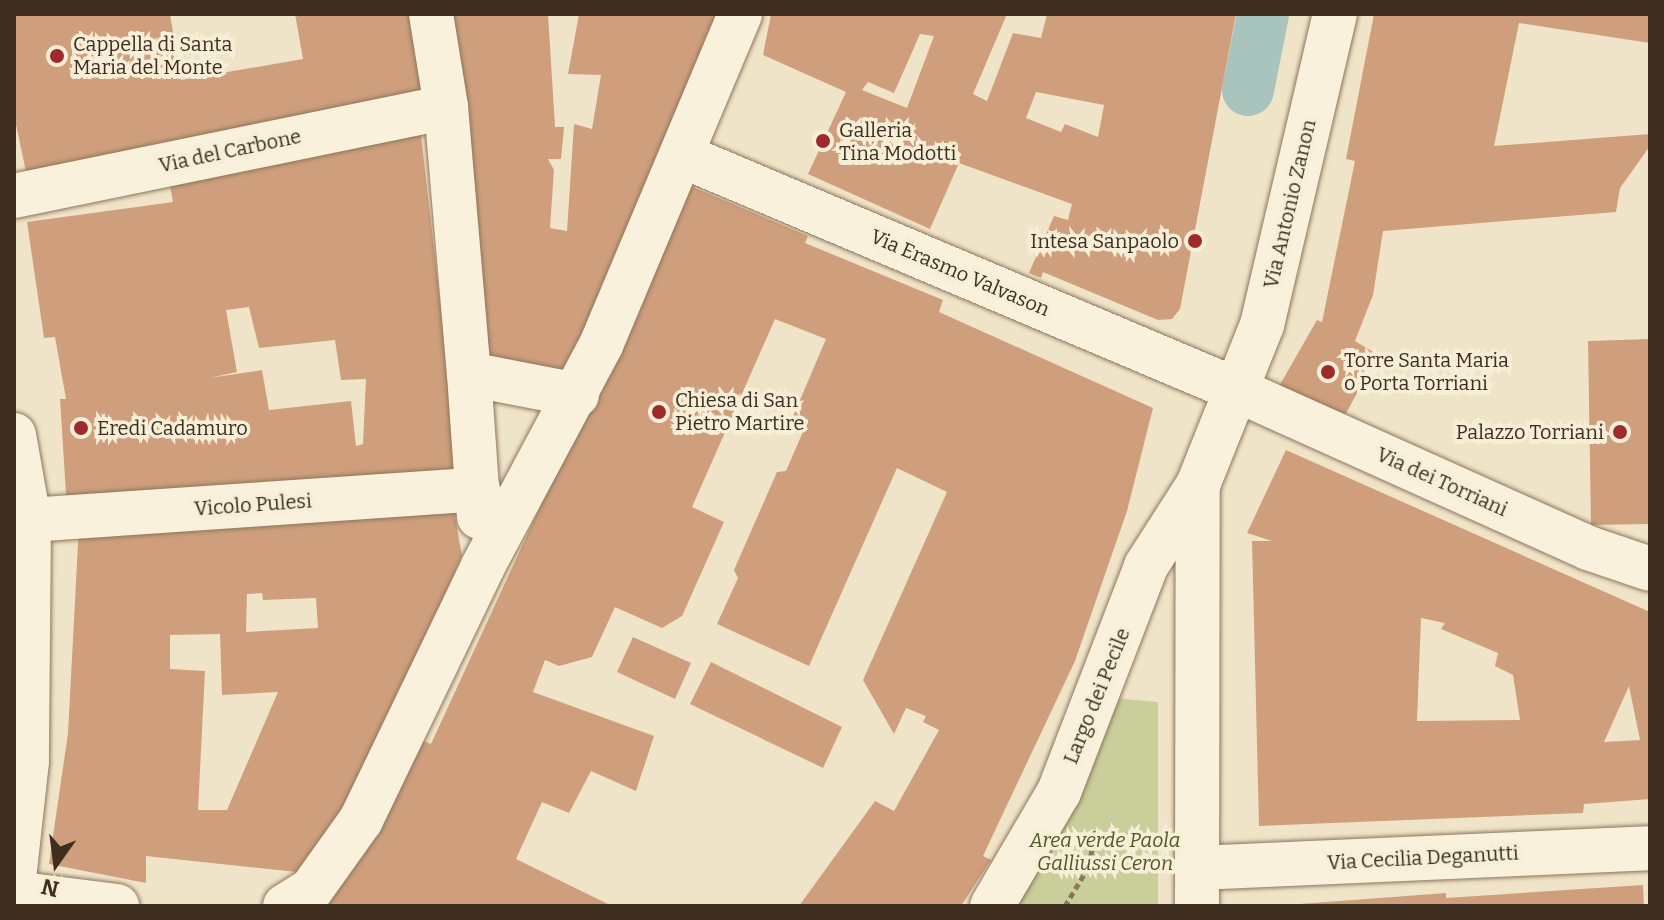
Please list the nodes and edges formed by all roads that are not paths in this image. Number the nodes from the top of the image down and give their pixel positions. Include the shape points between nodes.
1 (431, 14) edge
2 (740, 14) edge
3 (1335, 14) edge
4 (446, 107) junction
5 (683, 156) junction
6 (14, 196) edge
7 (469, 374) junction
8 (1237, 390) junction
9 (577, 395) junction
10 (14, 435) edge
11 (1198, 485) junction
12 (478, 489) junction
13 (29, 520) junction
14 (483, 566) junction
15 (1650, 569) edge
16 (1650, 848) edge
17 (14, 879) edge
18 (1197, 887) edge
19 (14, 893) edge
20 (117, 906) edge
21 (285, 906) edge
22 (992, 906) edge

1 - 4 street
2 - 5 street
3 - 8 street, Via Antonio Zanon via 1262,325
4 - 6 street, Via del Carbone
4 - 7 street
5 - 8 street, Via Erasmo Valvason
5 - 9 street
7 - 9 street
7 - 12 street
8 - 11 street, Largo dei Pecile
8 - 15 street, Via dei Torriani via 1588,548
9 - 14 street
10 - 13 street
11 - 18 street, Largo dei Pecile
11 - 22 street, Largo dei Pecile via 1159,539 1059,792
12 - 13 street, Vicolo Pulesi
12 - 14 street
13 - 17 street via 27,761
14 - 21 street via 361,820 311,890
16 - 18 street, Via Cecilia Deganutti
19 - 20 street

